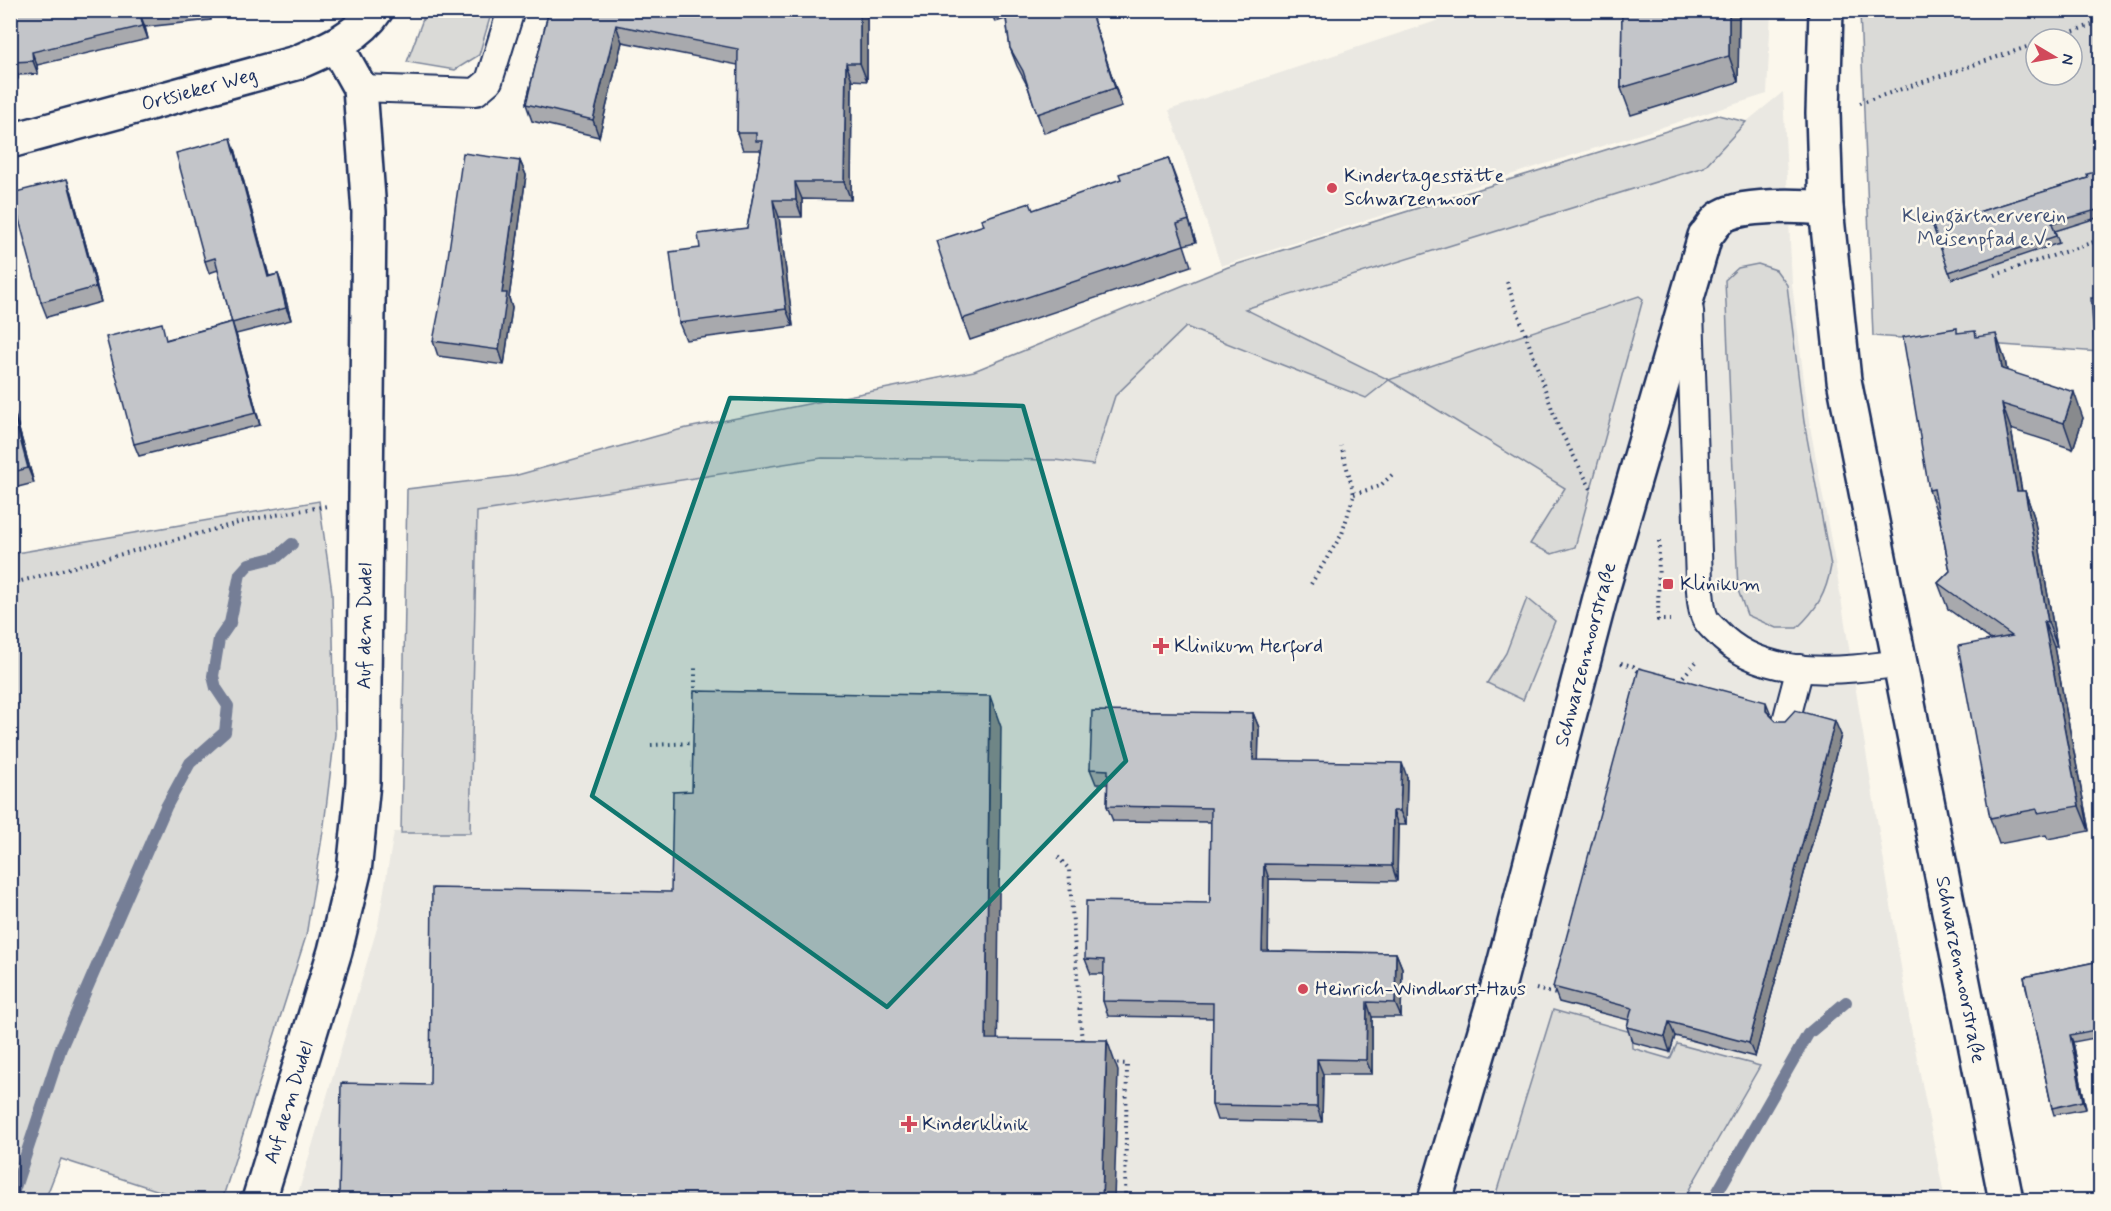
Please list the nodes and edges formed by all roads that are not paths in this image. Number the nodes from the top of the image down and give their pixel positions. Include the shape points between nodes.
1 (376, 10) edge
2 (511, 10) edge
3 (1826, 10) edge
4 (336, 45) junction
5 (360, 88) junction
6 (10, 141) edge
7 (1826, 208) junction
8 (1689, 293) junction
9 (1902, 663) junction
10 (1800, 668) junction
11 (1786, 721) edge
12 (259, 1200) edge
13 (1436, 1200) edge
14 (2006, 1200) edge

1 - 4 street, Ortsieker Weg
2 - 5 lane via 489,81 476,92
3 - 7 street, Schwarzenmoorstraße
4 - 5 street, Auf dem Dudel
4 - 6 street, Ortsieker Weg via 296,63
5 - 12 street, Auf dem Dudel via 369,212 363,782 354,872 335,951
7 - 8 street, Schwarzenmoorstraße via 1760,207 1721,217 1705,236
7 - 9 street, Schwarzenmoorstraße via 1844,380
8 - 10 lane via 1699,582 1705,620 1728,644 1757,661
8 - 13 street, Schwarzenmoorstraße via 1601,594 1500,980
9 - 10 lane via 1863,668
9 - 14 street, Schwarzenmoorstraße
10 - 11 lane

